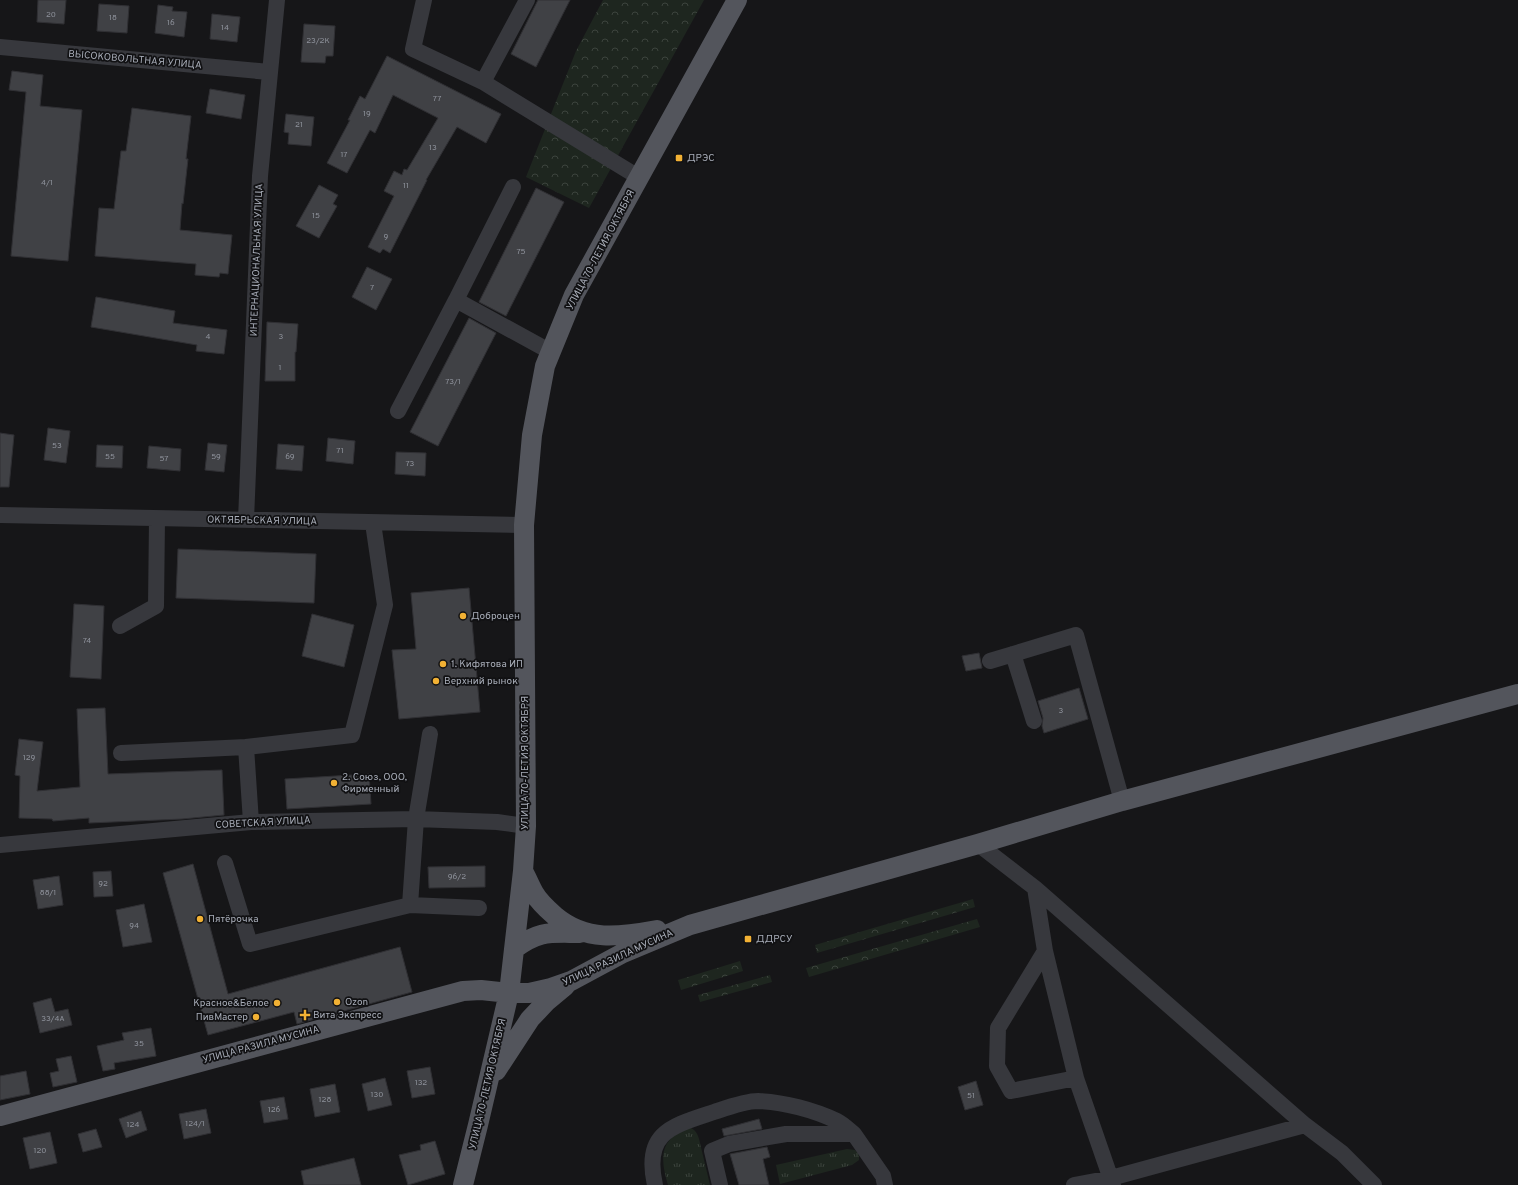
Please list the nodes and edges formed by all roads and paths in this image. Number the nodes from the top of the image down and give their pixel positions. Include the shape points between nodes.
1 (277, 0) edge
2 (424, 0) edge
3 (527, 0) edge
4 (738, 0) edge
5 (0, 47) edge
6 (269, 72) junction
7 (483, 82) junction
8 (640, 178) junction
9 (513, 187) dead end
10 (456, 300) junction
11 (551, 352) junction
12 (398, 411) dead end
13 (0, 515) edge
14 (157, 518) junction
15 (246, 520) junction
16 (373, 523) junction
17 (524, 525) junction
18 (120, 626) dead end
19 (1014, 654) junction
20 (990, 661) dead end
21 (1518, 694) edge
22 (1034, 721) dead end
23 (430, 734) dead end
24 (246, 748) junction
25 (121, 753) dead end
26 (1122, 801) junction
27 (416, 819) junction
28 (251, 822) junction
29 (526, 826) junction
30 (978, 844) junction
31 (0, 845) edge
32 (225, 863) dead end
33 (523, 871) junction
34 (1035, 888) junction
35 (410, 905) junction
36 (479, 908) dead end
37 (690, 925) junction
38 (584, 933) junction
39 (514, 949) junction
40 (1045, 951) junction
41 (571, 981) junction
42 (509, 993) junction
43 (1076, 1078) junction
44 (488, 1082) junction
45 (0, 1116) edge
46 (1305, 1125) junction
47 (854, 1134) junction
48 (1112, 1181) edge
49 (463, 1185) edge
50 (655, 1185) edge
51 (720, 1185) edge
52 (885, 1185) edge
53 (1074, 1185) edge
54 (1374, 1185) edge

1 - 6 street, ИНТЕРНАЦИОНАЛЬНАЯ УЛИЦА
2 - 7 street via 413,49
3 - 7 street
4 - 8 main road, УЛИЦА 70-ЛЕТИЯ ОКТЯБРЯ
5 - 6 street, ВЫСОКОВОЛЬТНАЯ УЛИЦА
6 - 15 street, ИНТЕРНАЦИОНАЛЬНАЯ УЛИЦА via 260,176
7 - 8 street
8 - 11 main road, УЛИЦА 70-ЛЕТИЯ ОКТЯБРЯ via 574,295
9 - 10 street
10 - 11 street
10 - 12 street
11 - 17 main road, УЛИЦА 70-ЛЕТИЯ ОКТЯБРЯ via 545,366 532,435
13 - 14 street, ОКТЯБРЬСКАЯ УЛИЦА
14 - 15 street, ОКТЯБРЬСКАЯ УЛИЦА
14 - 18 street via 156,606
15 - 16 street, ОКТЯБРЬСКАЯ УЛИЦА
16 - 17 street, ОКТЯБРЬСКАЯ УЛИЦА
16 - 24 street via 385,605 352,735
17 - 29 main road, УЛИЦА 70-ЛЕТИЯ ОКТЯБРЯ
19 - 20 street
19 - 22 street
19 - 26 street via 1076,635
21 - 26 main road, УЛИЦА РАЗИЛА МУСИНА
23 - 27 street
24 - 25 street
24 - 28 street
26 - 30 main road, УЛИЦА РАЗИЛА МУСИНА
27 - 28 street, СОВЕТСКАЯ УЛИЦА
27 - 29 street, СОВЕТСКАЯ УЛИЦА via 498,822
27 - 35 street
28 - 31 street, СОВЕТСКАЯ УЛИЦА
29 - 33 main road, УЛИЦА 70-ЛЕТИЯ ОКТЯБРЯ
30 - 34 street
30 - 37 main road, УЛИЦА РАЗИЛА МУСИНА
32 - 35 street via 250,944
33 - 38 main road via 535,894 548,910 564,923
33 - 39 main road, УЛИЦА 70-ЛЕТИЯ ОКТЯБРЯ
34 - 40 street
34 - 46 street
35 - 36 street
37 - 38 main road via 629,935
37 - 41 main road, УЛИЦА РАЗИЛА МУСИНА via 623,953
38 - 39 main road via 547,933 529,938
39 - 42 main road, УЛИЦА 70-ЛЕТИЯ ОКТЯБРЯ
40 - 43 street
40 - 43 street via 998,1028 997,1066 1011,1091
41 - 42 main road, УЛИЦА РАЗИЛА МУСИНА via 529,993
41 - 44 main road via 530,1019
42 - 44 main road, УЛИЦА 70-ЛЕТИЯ ОКТЯБРЯ
42 - 45 main road, УЛИЦА РАЗИЛА МУСИНА via 463,991
43 - 48 street
44 - 49 main road, УЛИЦА 70-ЛЕТИЯ ОКТЯБРЯ
46 - 48 street
46 - 54 street via 1342,1153
47 - 50 street via 838,1122 787,1105 757,1101 730,1107 677,1125 658,1140 652,1156
47 - 51 street via 786,1134 729,1144 712,1150
47 - 52 street via 883,1176
48 - 53 street

